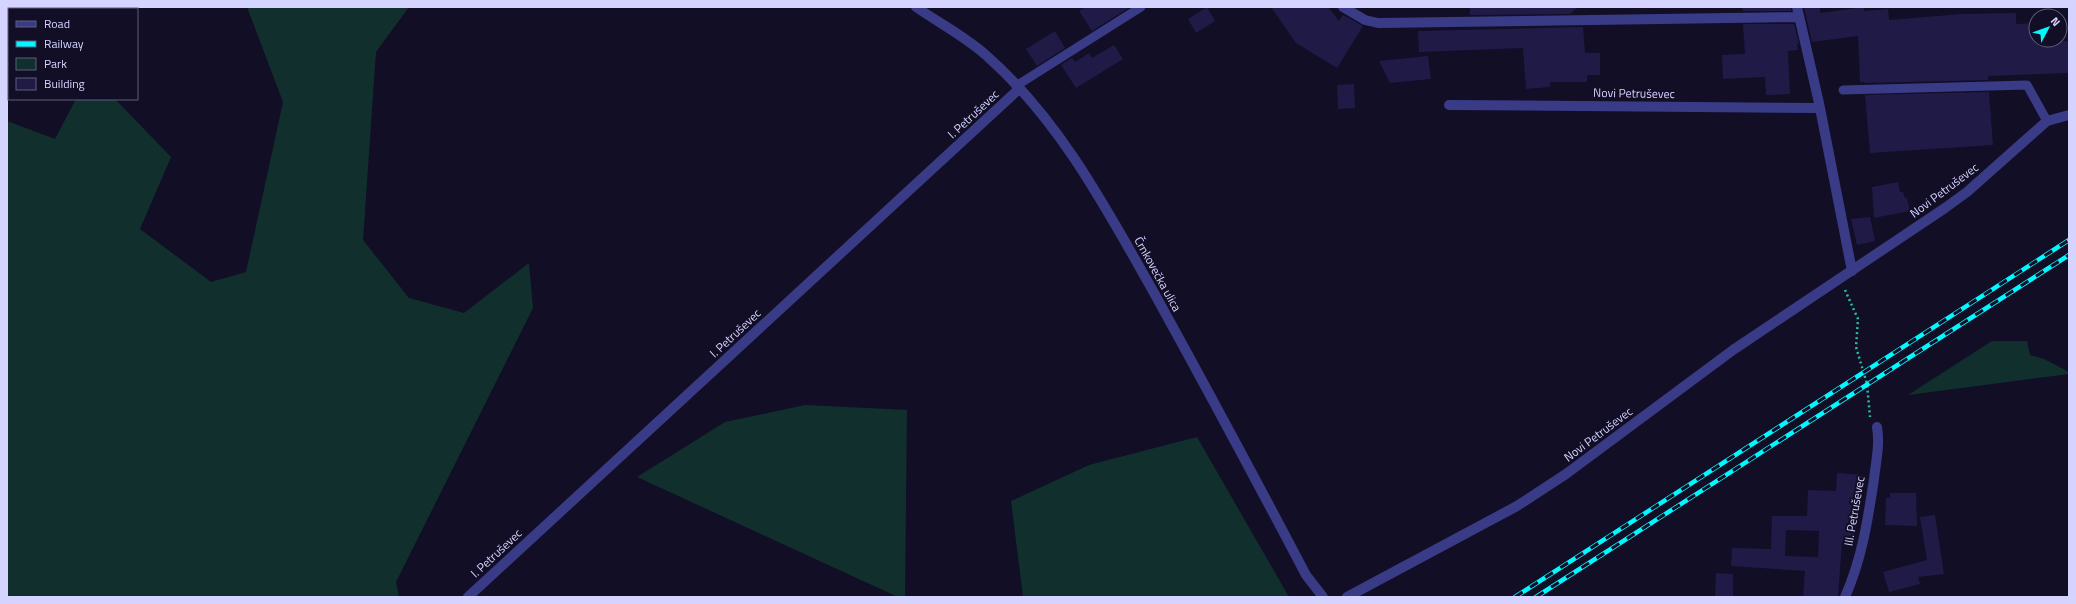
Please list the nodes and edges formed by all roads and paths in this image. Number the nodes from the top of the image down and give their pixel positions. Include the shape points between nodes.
1 (916, 7) edge
2 (1141, 7) edge
3 (1343, 7) edge
4 (1798, 12) edge
5 (1017, 87) junction
6 (1843, 90) dead end
7 (1449, 105) dead end
8 (1820, 108) junction
9 (2069, 115) edge
10 (2047, 121) junction
11 (1852, 271) junction
12 (1840, 279) junction
13 (1877, 427) joint
14 (468, 597) edge
15 (1323, 597) edge
16 (1347, 597) edge
17 (1844, 597) edge

1 - 5 street, Črnkovečka ulica via 988,56
2 - 5 lane
3 - 4 street via 1365,20 1378,23
4 - 8 street
5 - 14 street, I. Petruševec
5 - 15 street, Črnkovečka ulica via 1061,137 1114,222 1193,363 1306,575
6 - 10 lane via 2027,85
7 - 8 street, Novi Petruševec
8 - 11 street
9 - 10 street, Novi Petruševec
10 - 11 street, Novi Petruševec via 1967,192
11 - 12 street, Novi Petruševec
12 - 13 path via 1858,319 1856,346 1867,384 1870,418
12 - 16 street, Novi Petruševec via 1733,350 1566,474 1517,506
13 - 17 street, III. Petruševec via 1879,443 1870,513 1865,538

